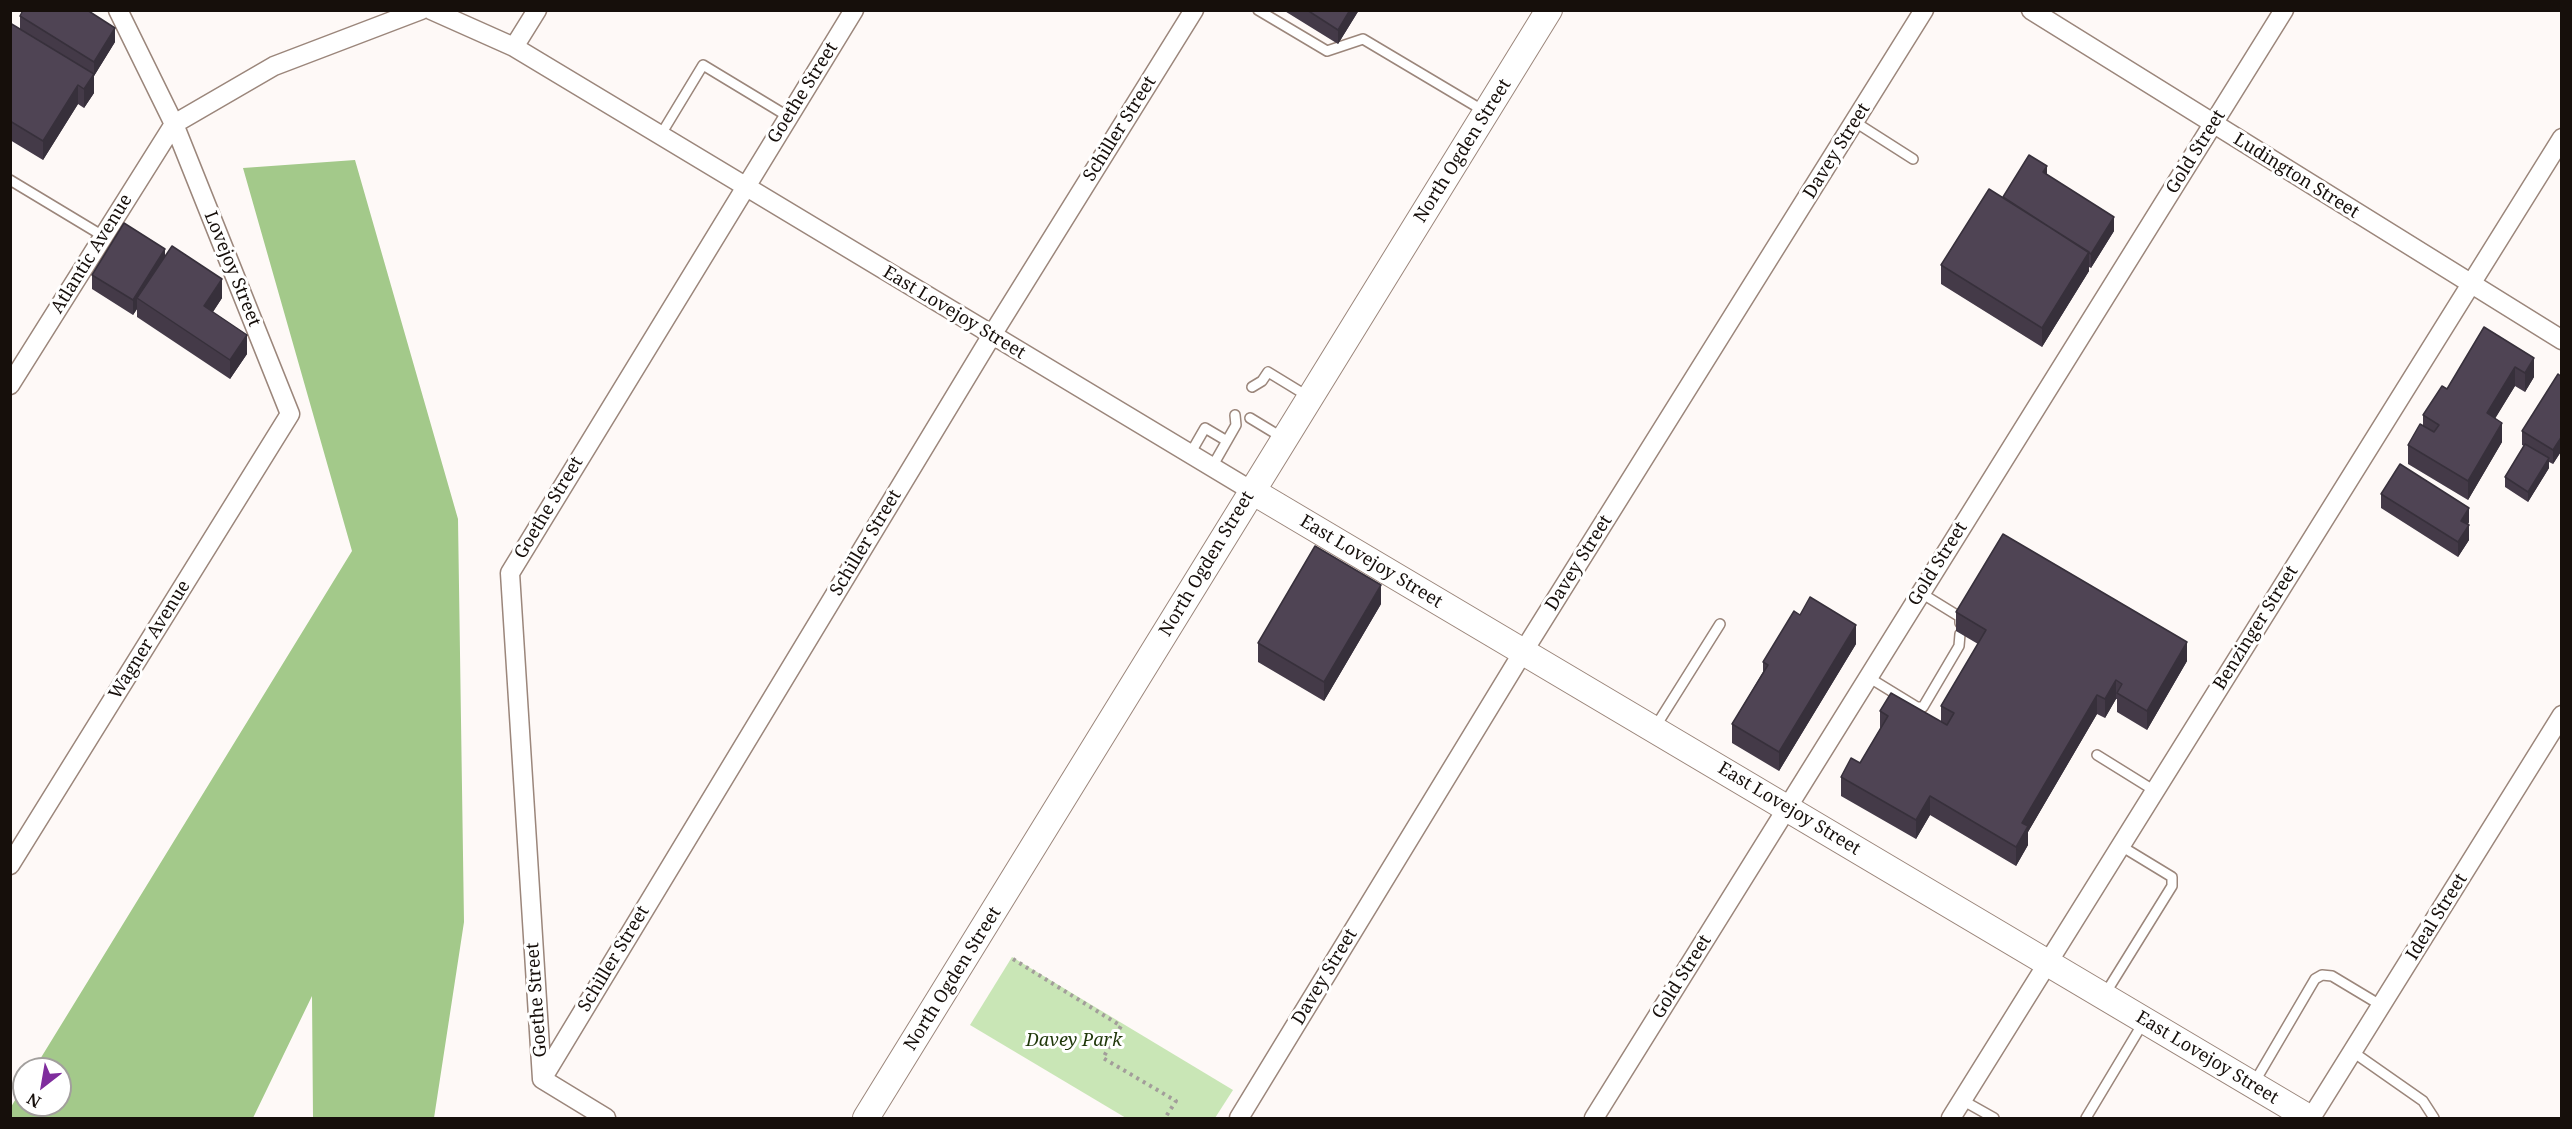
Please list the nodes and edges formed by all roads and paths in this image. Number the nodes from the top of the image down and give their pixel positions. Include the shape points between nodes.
1 (118, 10) edge
2 (421, 10) edge
3 (431, 10) edge
4 (537, 10) edge
5 (855, 10) edge
6 (1194, 10) edge
7 (1258, 10) edge
8 (1549, 10) edge
9 (1924, 10) edge
10 (2031, 10) edge
11 (2284, 10) edge
12 (514, 47) junction
13 (1486, 112) junction
14 (789, 117) junction
15 (1854, 122) junction
16 (174, 124) junction
17 (2213, 124) junction
18 (660, 136) junction
19 (2562, 138) edge
20 (1913, 159) dead end
21 (10, 180) edge
22 (744, 188) junction
23 (104, 236) junction
24 (2471, 284) junction
25 (992, 335) junction
26 (2562, 340) edge
27 (1262, 381) junction
28 (10, 385) edge
29 (1252, 387) dead end
30 (1262, 393) dead end
31 (1311, 398) junction
32 (290, 414) joint
33 (1235, 415) dead end
34 (1244, 421) junction
35 (1285, 439) junction
36 (1227, 441) junction
37 (1190, 454) junction
38 (1212, 467) junction
39 (1252, 491) junction
40 (1921, 592) junction
41 (1720, 624) dead end
42 (1523, 652) junction
43 (1868, 677) junction
44 (2562, 715) edge
45 (1654, 729) junction
46 (2097, 755) dead end
47 (2155, 791) junction
48 (1786, 808) junction
49 (2121, 846) junction
50 (10, 865) edge
51 (1013, 959) dead end
52 (2048, 963) junction
53 (2103, 996) junction
54 (2382, 1006) junction
55 (2144, 1021) junction
56 (2353, 1052) junction
57 (542, 1079) junction
58 (2252, 1085) junction
59 (1962, 1100) junction
60 (606, 1119) edge
61 (866, 1119) edge
62 (1165, 1119) edge
63 (1239, 1119) edge
64 (1594, 1119) edge
65 (1951, 1119) edge
66 (1994, 1119) edge
67 (2086, 1119) edge
68 (2310, 1119) edge
69 (2434, 1119) edge

1 - 16 street, Lovejoy Street
2 - 16 street via 274,66
3 - 12 street, East Lovejoy Street
4 - 12 street
5 - 14 street, Goethe Street
6 - 25 street, Schiller Street
7 - 13 lane via 1327,51 1363,39
8 - 13 street, North Ogden Street
9 - 15 street, Davey Street
10 - 17 street, Ludington Street
11 - 17 street, Gold Street
12 - 18 street, East Lovejoy Street
13 - 31 street, North Ogden Street
14 - 18 lane via 703,65
14 - 22 street, Goethe Street
15 - 20 lane
15 - 42 street, Davey Street
16 - 23 street, Atlantic Avenue
16 - 32 street, Lovejoy Street
17 - 24 street, Ludington Street
17 - 40 street, Gold Street
18 - 22 street, East Lovejoy Street
19 - 24 street, Benzinger Street
21 - 23 lane
22 - 25 street, East Lovejoy Street
22 - 57 street, Goethe Street via 510,573
23 - 28 street, Atlantic Avenue
24 - 26 street, Ludington Street
24 - 47 street, Benzinger Street
25 - 37 street, East Lovejoy Street
25 - 57 street, Schiller Street
27 - 29 lane
27 - 30 lane
27 - 31 lane via 1268,372
31 - 35 street, North Ogden Street
32 - 50 street, Wagner Avenue
33 - 34 lane
34 - 35 lane
34 - 36 lane
35 - 39 street, North Ogden Street
36 - 37 lane via 1205,428
36 - 38 lane
37 - 38 street, East Lovejoy Street
38 - 39 street, East Lovejoy Street
39 - 42 street, East Lovejoy Street
39 - 61 street, North Ogden Street
40 - 43 street, Gold Street
40 - 43 lane via 1960,617 1959,646 1923,707
41 - 45 lane
42 - 45 street, East Lovejoy Street
42 - 63 street, Davey Street
43 - 48 street, Gold Street
44 - 54 street, Ideal Street
45 - 48 street, East Lovejoy Street
46 - 47 lane
47 - 49 street, Benzinger Street
48 - 52 street, East Lovejoy Street
48 - 64 street, Gold Street
49 - 52 street, Benzinger Street
49 - 53 lane via 2172,877 2172,886
51 - 62 path via 1121,1026 1103,1058 1176,1101
52 - 53 street, East Lovejoy Street
52 - 59 street, Benzinger Street
53 - 55 street, East Lovejoy Street
54 - 56 street, Ideal Street
54 - 58 lane via 2332,976 2315,979
55 - 58 street, East Lovejoy Street
55 - 67 lane
56 - 68 street, Ideal Street
56 - 69 lane via 2423,1101
57 - 60 street
58 - 68 street, East Lovejoy Street
59 - 65 street, Benzinger Street
59 - 66 lane

